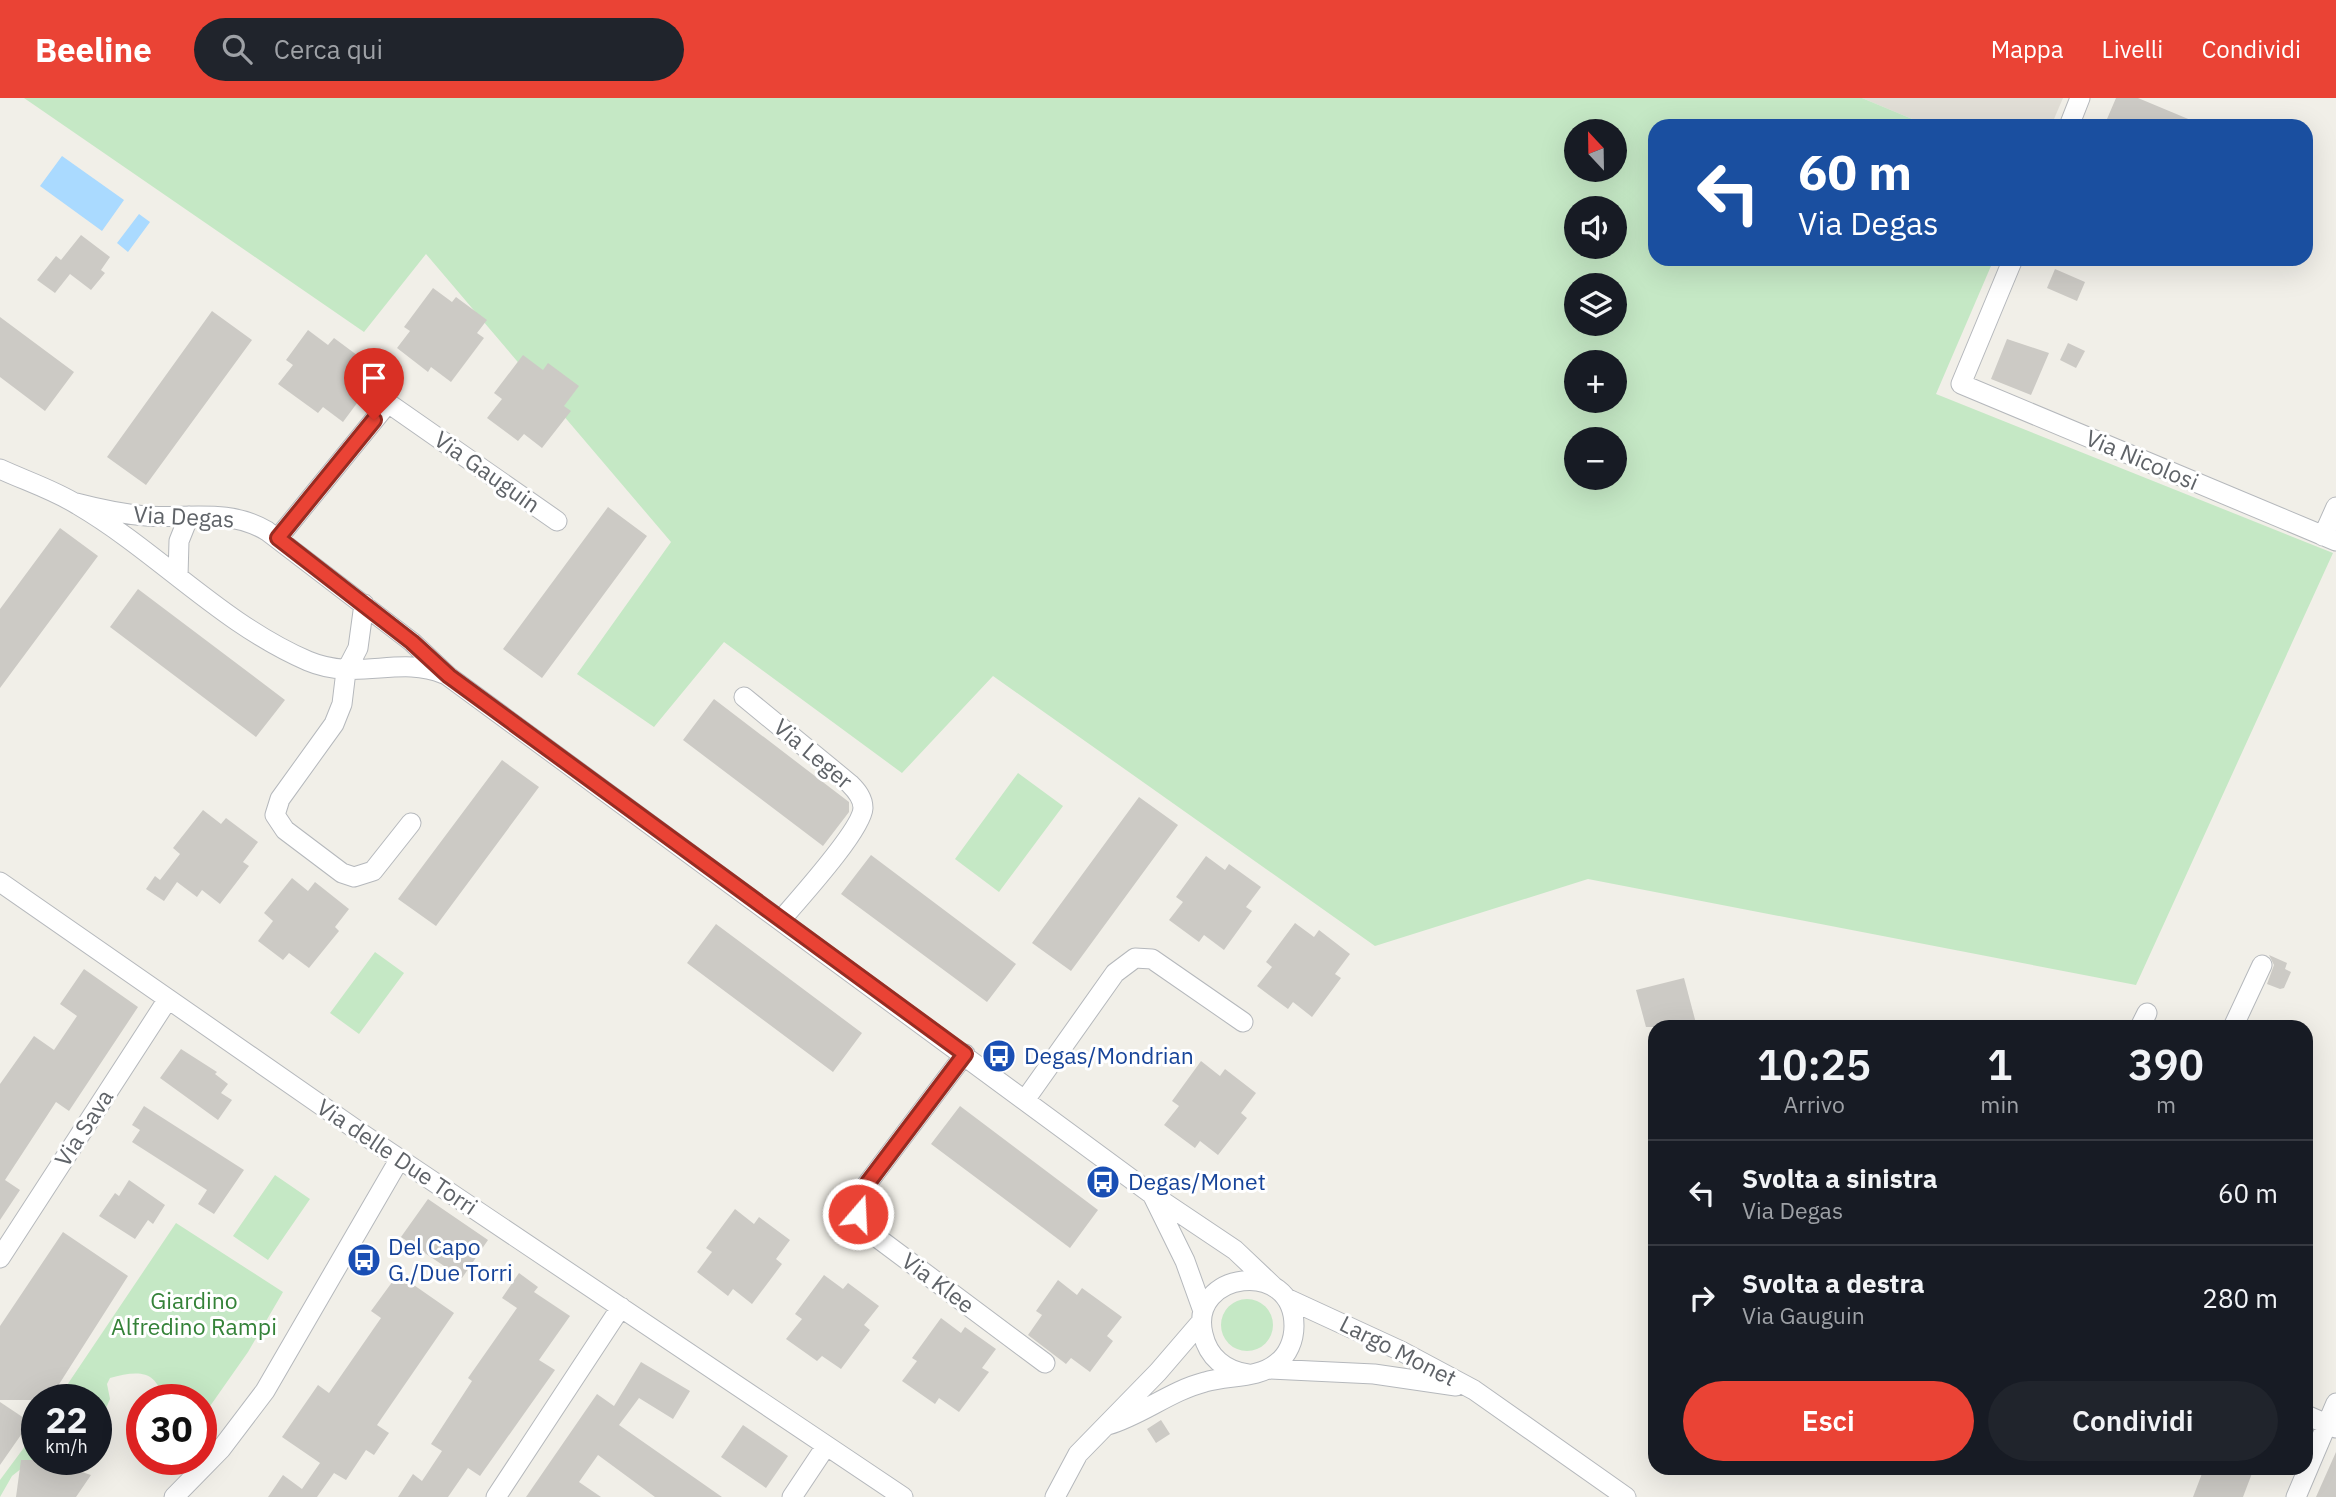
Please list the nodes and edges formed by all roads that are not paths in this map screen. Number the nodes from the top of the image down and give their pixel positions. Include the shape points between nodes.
1 (2080, 98) edge
2 (2072, 119) edge
3 (2010, 266) edge
4 (0, 469) edge
5 (76, 503) junction
6 (2336, 507) edge
7 (189, 516) junction
8 (557, 521) dead end
9 (278, 538) junction
10 (2330, 538) edge
11 (178, 576) junction
12 (364, 604) junction
13 (346, 671) junction
14 (449, 676) junction
15 (744, 696) dead end
16 (411, 823) dead end
17 (0, 882) edge
18 (781, 920) junction
19 (2262, 965) dead end
20 (169, 999) junction
21 (2237, 1020) edge
22 (1243, 1022) dead end
23 (965, 1054) junction
24 (1025, 1100) junction
25 (399, 1160) junction
26 (1153, 1195) junction
27 (0, 1258) edge
28 (1279, 1292) junction
29 (621, 1307) junction
30 (1202, 1316) junction
31 (1045, 1363) dead end
32 (1268, 1369) junction
33 (1248, 1374) junction
34 (1474, 1390) junction
35 (2336, 1403) edge
36 (2313, 1418) edge
37 (1108, 1426) junction
38 (2332, 1426) edge
39 (826, 1446) junction
40 (2313, 1463) edge
41 (2307, 1475) edge
42 (174, 1497) edge
43 (496, 1497) edge
44 (792, 1497) edge
45 (903, 1497) edge
46 (1055, 1497) edge
47 (1626, 1497) edge
48 (2296, 1497) edge

1 - 2 street
3 - 10 street, Via Nicolosi via 1961,384
4 - 5 street, Via Degas
5 - 7 street, Via Degas via 144,516
5 - 11 street, Via Degas
6 - 10 street, Via Nicolosi
7 - 9 street, Via Degas via 235,517
7 - 11 street via 179,541
8 - 9 street, Via Gauguin via 388,403
9 - 12 street, Via Degas
11 - 13 street, Via Degas via 268,641 308,661
12 - 13 street via 358,648
12 - 14 street, Via Degas
13 - 14 street, Via Degas via 405,666
13 - 16 street via 334,724 280,799 277,821 342,873 354,877 373,871
14 - 18 street, Via Degas
15 - 18 street, Via Leger via 850,784 863,807 855,828
17 - 20 street, Via delle Due Torri
18 - 23 street, Via Degas
19 - 21 street
20 - 25 street, Via delle Due Torri
20 - 27 street, Via Sava
22 - 24 street via 1152,959 1135,958 1119,969
23 - 24 street, Via Degas
23 - 31 street, Via Klee via 861,1192 858,1214 875,1236
24 - 26 street, Via Degas
25 - 29 street, Via delle Due Torri
25 - 42 street via 265,1391 221,1449
26 - 28 street, Via Degas via 1235,1250
26 - 30 street, Via Degas via 1181,1250
28 - 30 street, Largo Monet via 1256,1280 1233,1283 1214,1293
28 - 32 street via 1294,1319 1294,1332 1287,1353
28 - 34 street, Largo Monet
29 - 39 street, Via delle Due Torri
29 - 43 street
30 - 33 street via 1205,1342 1215,1358 1229,1369
30 - 37 street, Largo Monet
32 - 33 street, Largo Monet
32 - 34 street, Largo Monet via 1374,1374
33 - 37 street, Largo Monet via 1186,1388
34 - 47 street
35 - 38 street
36 - 38 street
37 - 46 street via 1073,1461
38 - 40 street
39 - 44 street
39 - 45 street, Via delle Due Torri
41 - 48 street

